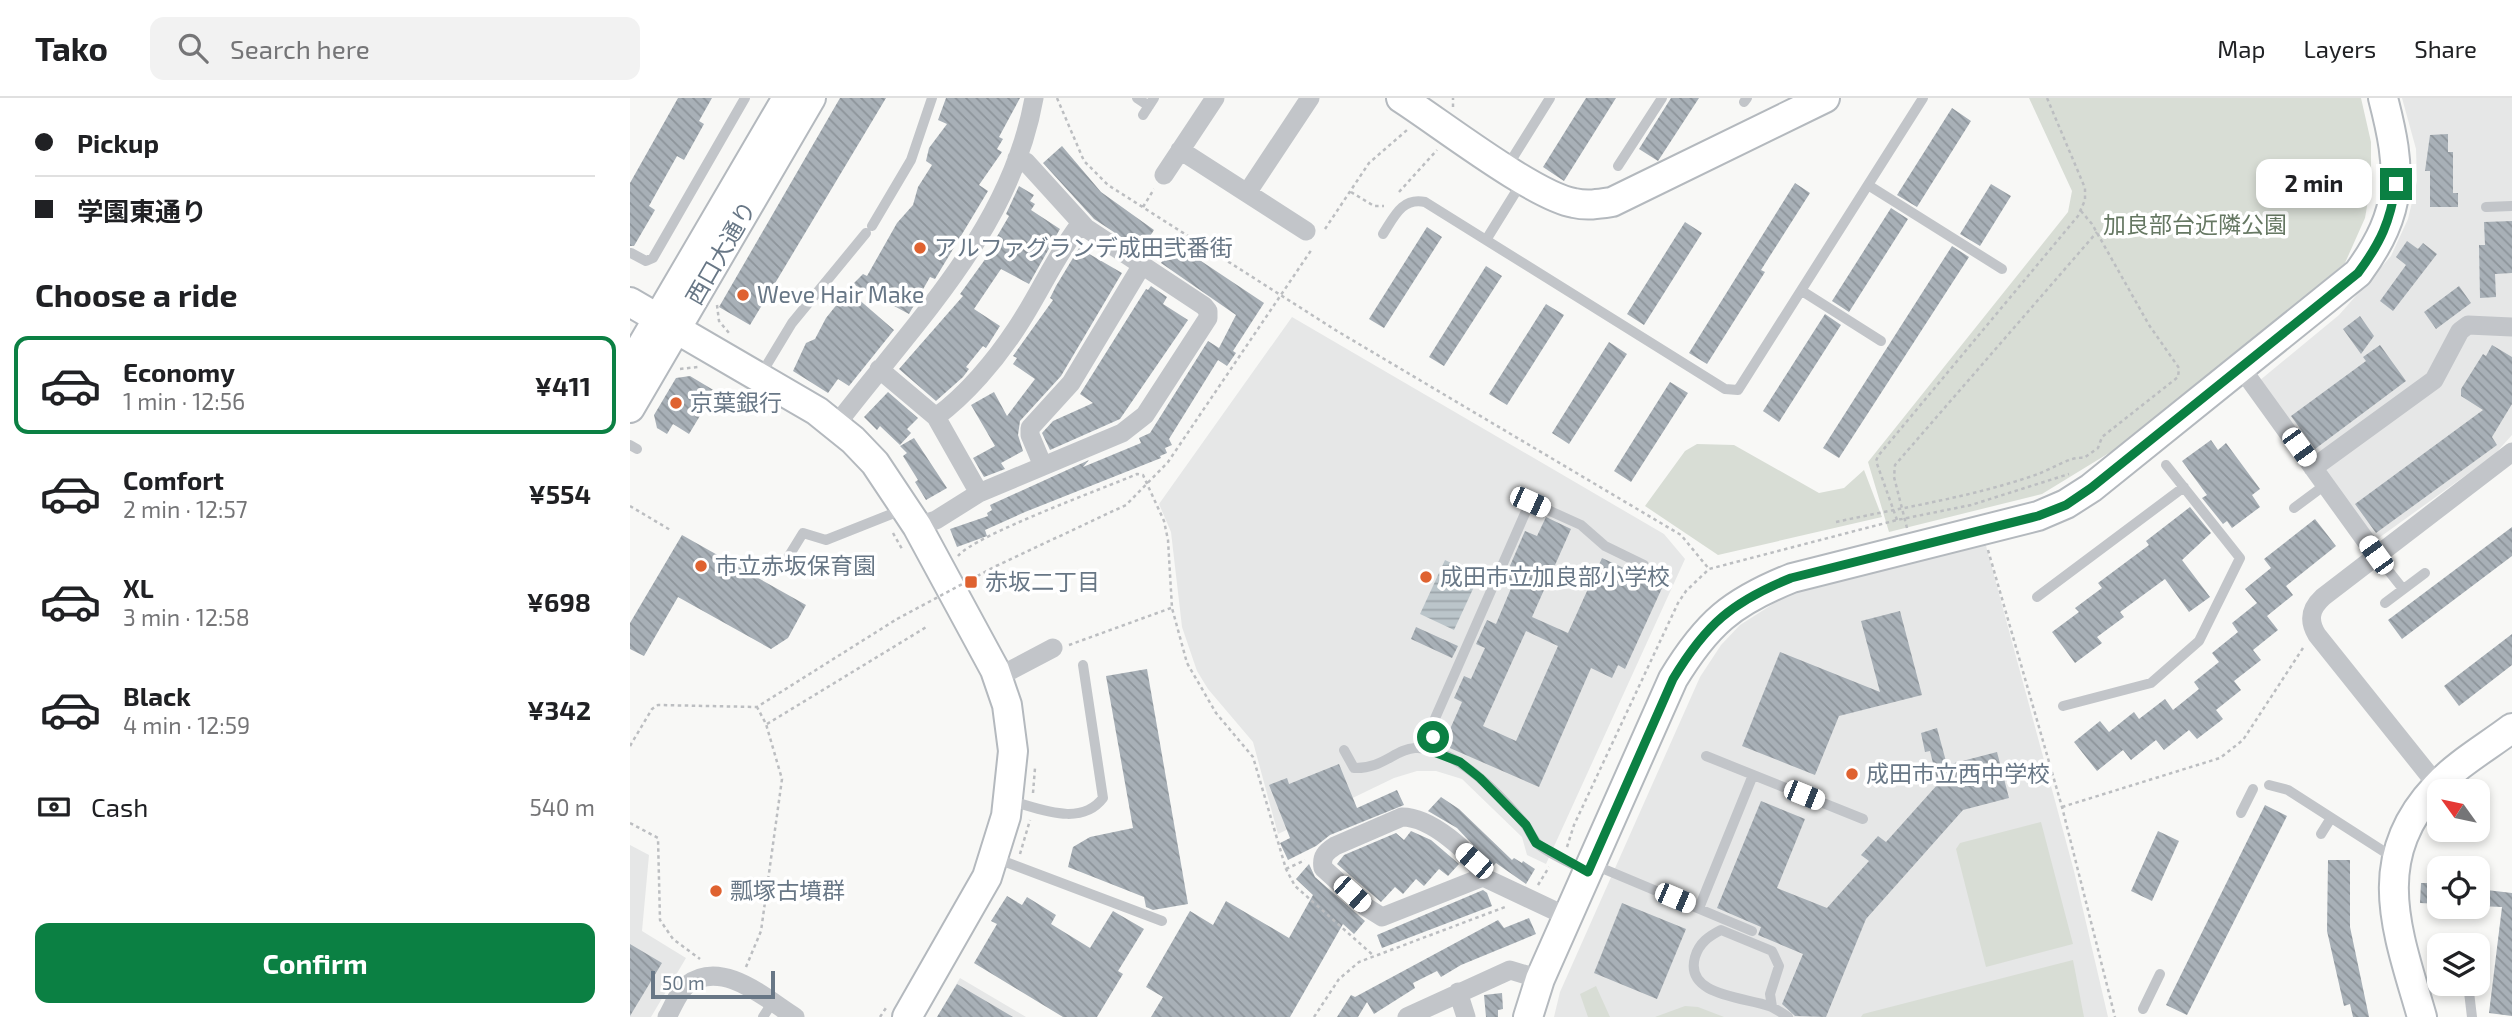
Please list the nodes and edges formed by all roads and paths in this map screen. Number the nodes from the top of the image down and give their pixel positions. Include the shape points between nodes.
1 (745, 98) edge
2 (787, 98) edge
3 (811, 98) edge
4 (932, 98) edge
5 (1034, 98) edge
6 (1057, 98) edge
7 (1138, 98) edge
8 (1215, 98) edge
9 (1310, 98) edge
10 (1401, 98) edge
11 (1550, 98) edge
12 (1662, 98) edge
13 (1825, 98) edge
14 (1923, 98) edge
15 (2047, 98) edge
16 (2383, 98) edge
17 (1152, 102) edge
18 (1143, 116) dead end
19 (1415, 124) dead end
20 (1451, 131) junction
21 (1180, 150) junction
22 (1017, 158) junction
23 (1618, 166) dead end
24 (1516, 173) junction
25 (1164, 175) joint
26 (1868, 185) junction
27 (1350, 192) junction
28 (1247, 193) junction
29 (1397, 195) dead end
30 (1388, 204) dead end
31 (2512, 206) edge
32 (2486, 207) dead end
33 (1142, 208) junction
34 (2081, 211) junction
35 (1081, 223) junction
36 (2097, 232) junction
37 (1316, 234) junction
38 (1383, 234) dead end
39 (1486, 240) junction
40 (631, 253) edge
41 (1142, 265) junction
42 (2002, 269) dead end
43 (1802, 291) junction
44 (1281, 294) junction
45 (630, 302) edge
46 (668, 323) junction
47 (2512, 327) edge
48 (1881, 341) dead end
49 (630, 366) edge
50 (699, 367) dead end
51 (879, 369) junction
52 (2242, 369) junction
53 (673, 374) dead end
54 (760, 377) junction
55 (630, 408) edge
56 (936, 417) junction
57 (836, 425) junction
58 (2512, 452) edge
59 (2166, 465) dead end
60 (1044, 466) junction
61 (2314, 468) junction
62 (1149, 482) junction
63 (2325, 485) junction
64 (2184, 487) junction
65 (979, 493) junction
66 (630, 506) edge
67 (1903, 507) junction
68 (2294, 508) dead end
69 (1893, 509) junction
70 (902, 517) junction
71 (1907, 519) dead end
72 (1897, 520) dead end
73 (1836, 522) dead end
74 (1983, 530) junction
75 (672, 531) dead end
76 (2246, 545) dead end
77 (2236, 552) junction
78 (905, 553) dead end
79 (2376, 555) junction
80 (958, 556) dead end
81 (787, 559) dead end
82 (1644, 565) dead end
83 (1709, 569) dead end
84 (2425, 573) dead end
85 (2403, 589) junction
86 (2037, 597) dead end
87 (2385, 603) dead end
88 (1172, 608) junction
89 (928, 626) dead end
90 (2317, 635) junction
91 (1052, 648) joint
92 (1083, 665) dead end
93 (998, 677) junction
94 (2063, 706) dead end
95 (758, 707) junction
96 (766, 724) junction
97 (2512, 728) edge
98 (630, 746) edge
99 (1344, 750) dead end
100 (1434, 752) junction
101 (1706, 756) dead end
102 (1753, 775) junction
103 (2432, 779) edge
104 (2445, 779) edge
105 (2269, 785) dead end
106 (2253, 789) dead end
107 (2427, 798) edge
108 (1009, 801) junction
109 (2062, 807) junction
110 (2241, 813) dead end
111 (1863, 818) dead end
112 (2331, 818) junction
113 (630, 823) edge
114 (2320, 834) dead end
115 (1567, 846) dead end
116 (1556, 857) junction
117 (994, 858) junction
118 (2397, 860) junction
119 (1590, 867) junction
120 (1483, 877) junction
121 (1530, 898) junction
122 (1699, 908) junction
123 (1568, 917) junction
124 (1162, 921) dead end
125 (1752, 931) dead end
126 (1374, 956) junction
127 (2160, 974) dead end
128 (710, 977) junction
129 (1540, 979) junction
130 (737, 981) junction
131 (1458, 992) junction
132 (2469, 996) edge
133 (1772, 1007) junction
134 (2143, 1009) dead end
135 (767, 1010) edge
136 (897, 1011) edge
137 (667, 1017) edge
138 (795, 1017) edge
139 (880, 1017) edge
140 (1314, 1017) edge
141 (1407, 1017) edge
142 (1466, 1017) edge
143 (1528, 1017) edge
144 (1788, 1017) edge
145 (2115, 1017) edge
146 (2422, 1017) edge
147 (2472, 1017) edge

1 - 40 lane via 653,258 646,261
2 - 46 street, 西口大通り
3 - 46 street, 西口大通り
4 - 54 lane via 911,160 869,230 792,323
5 - 22 street
6 - 33 path via 1084,161 1108,185
7 - 17 lane
8 - 21 street
9 - 28 street
10 - 20 street
11 - 24 lane
12 - 23 lane
13 - 24 street via 1612,202 1572,203
14 - 26 lane
15 - 34 path via 2085,188
16 - 52 street via 2394,142 2396,184 2390,220 2376,249 2358,273
17 - 18 lane
19 - 27 path via 1369,163
20 - 24 street
20 - 29 path
21 - 25 street
21 - 28 street
22 - 35 street via 1026,162
22 - 51 street via 954,277
24 - 39 lane
25 - 33 path
26 - 42 lane
26 - 43 lane
27 - 30 path via 1374,206
27 - 37 path
28 - 37 street
31 - 32 lane
33 - 44 path
34 - 36 path
34 - 69 path via 1878,456
35 - 41 street
35 - 56 street via 1016,329
36 - 67 path via 1895,465
36 - 67 path via 2179,368 2178,377 2102,437 2084,458 1989,490
37 - 44 path
38 - 39 lane via 1400,208 1415,200
39 - 43 lane via 1732,391 1743,386
41 - 60 street via 1071,383 1030,428
41 - 60 street via 1204,306 1208,318 1145,415 1122,433
43 - 48 lane
44 - 62 path
44 - 83 path via 1681,536
45 - 46 street
46 - 49 street, 西口大通り
46 - 54 street
46 - 55 street, 西口大通り
47 - 61 street via 2468,325 2460,331 2434,380
50 - 53 path
51 - 56 street
51 - 57 street
52 - 61 street
52 - 74 street via 2066,505
54 - 57 street
56 - 65 street
57 - 70 street via 875,463
58 - 79 street
59 - 64 lane
60 - 65 street
61 - 63 street
62 - 80 path via 1137,474 964,548
62 - 88 path via 1168,540
62 - 95 path, bridge via 1126,505 897,619
63 - 68 lane
63 - 79 street
64 - 77 lane
64 - 86 lane
65 - 70 street via 936,520
66 - 75 path
67 - 69 path
67 - 71 path
69 - 72 path
69 - 73 path
70 - 78 path
70 - 81 lane via 826,540 803,533
70 - 93 street
74 - 109 path
74 - 119 street via 1791,578 1731,607 1689,652 1673,679
76 - 77 lane
77 - 94 lane via 2241,558 2199,642 2151,682
79 - 85 lane
79 - 90 street via 2314,605 2310,623
82 - 100 lane via 1605,547 1581,525 1530,502 1433,723
84 - 85 lane
85 - 87 lane
88 - 91 path
88 - 126 path via 1199,687 1253,757 1281,856 1295,886
89 - 96 path
90 - 103 street
90 - 109 path via 2233,749 2206,765
91 - 93 street
92 - 108 lane via 1103,798 1095,808 1074,816
93 - 108 street via 1012,728
95 - 96 path
95 - 98 path via 658,705
96 - 130 path via 782,779 761,931
97 - 104 street
99 - 100 lane via 1354,768 1371,769 1413,748
100 - 116 lane via 1460,762 1480,778 1526,825 1536,843
101 - 102 lane
102 - 111 lane
102 - 122 lane
105 - 112 lane via 2280,786
106 - 110 lane
107 - 118 street via 2417,810
108 - 117 street
109 - 145 path
112 - 114 lane
112 - 118 lane
113 - 128 path via 658,838 658,908 665,931 703,960
115 - 116 path
116 - 119 lane
116 - 121 path
117 - 124 lane
117 - 136 street via 953,941
118 - 146 street via 2393,917
119 - 122 lane
119 - 123 street
120 - 120 street via 1382,916 1340,884 1323,868 1322,861 1335,846 1402,817 1413,817 1430,824 1474,861
120 - 121 street
121 - 123 street
121 - 126 path
122 - 125 lane
123 - 129 street
126 - 140 path via 1349,970
127 - 134 lane
128 - 130 street
128 - 137 street via 684,987
129 - 131 street via 1510,970
129 - 143 street
130 - 135 street
131 - 141 street
131 - 142 street
132 - 147 lane
133 - 133 lane via 1770,994 1779,966 1773,951 1721,930 1709,936 1696,954 1693,968 1698,980 1707,989
133 - 144 lane
135 - 138 street
136 - 139 path

